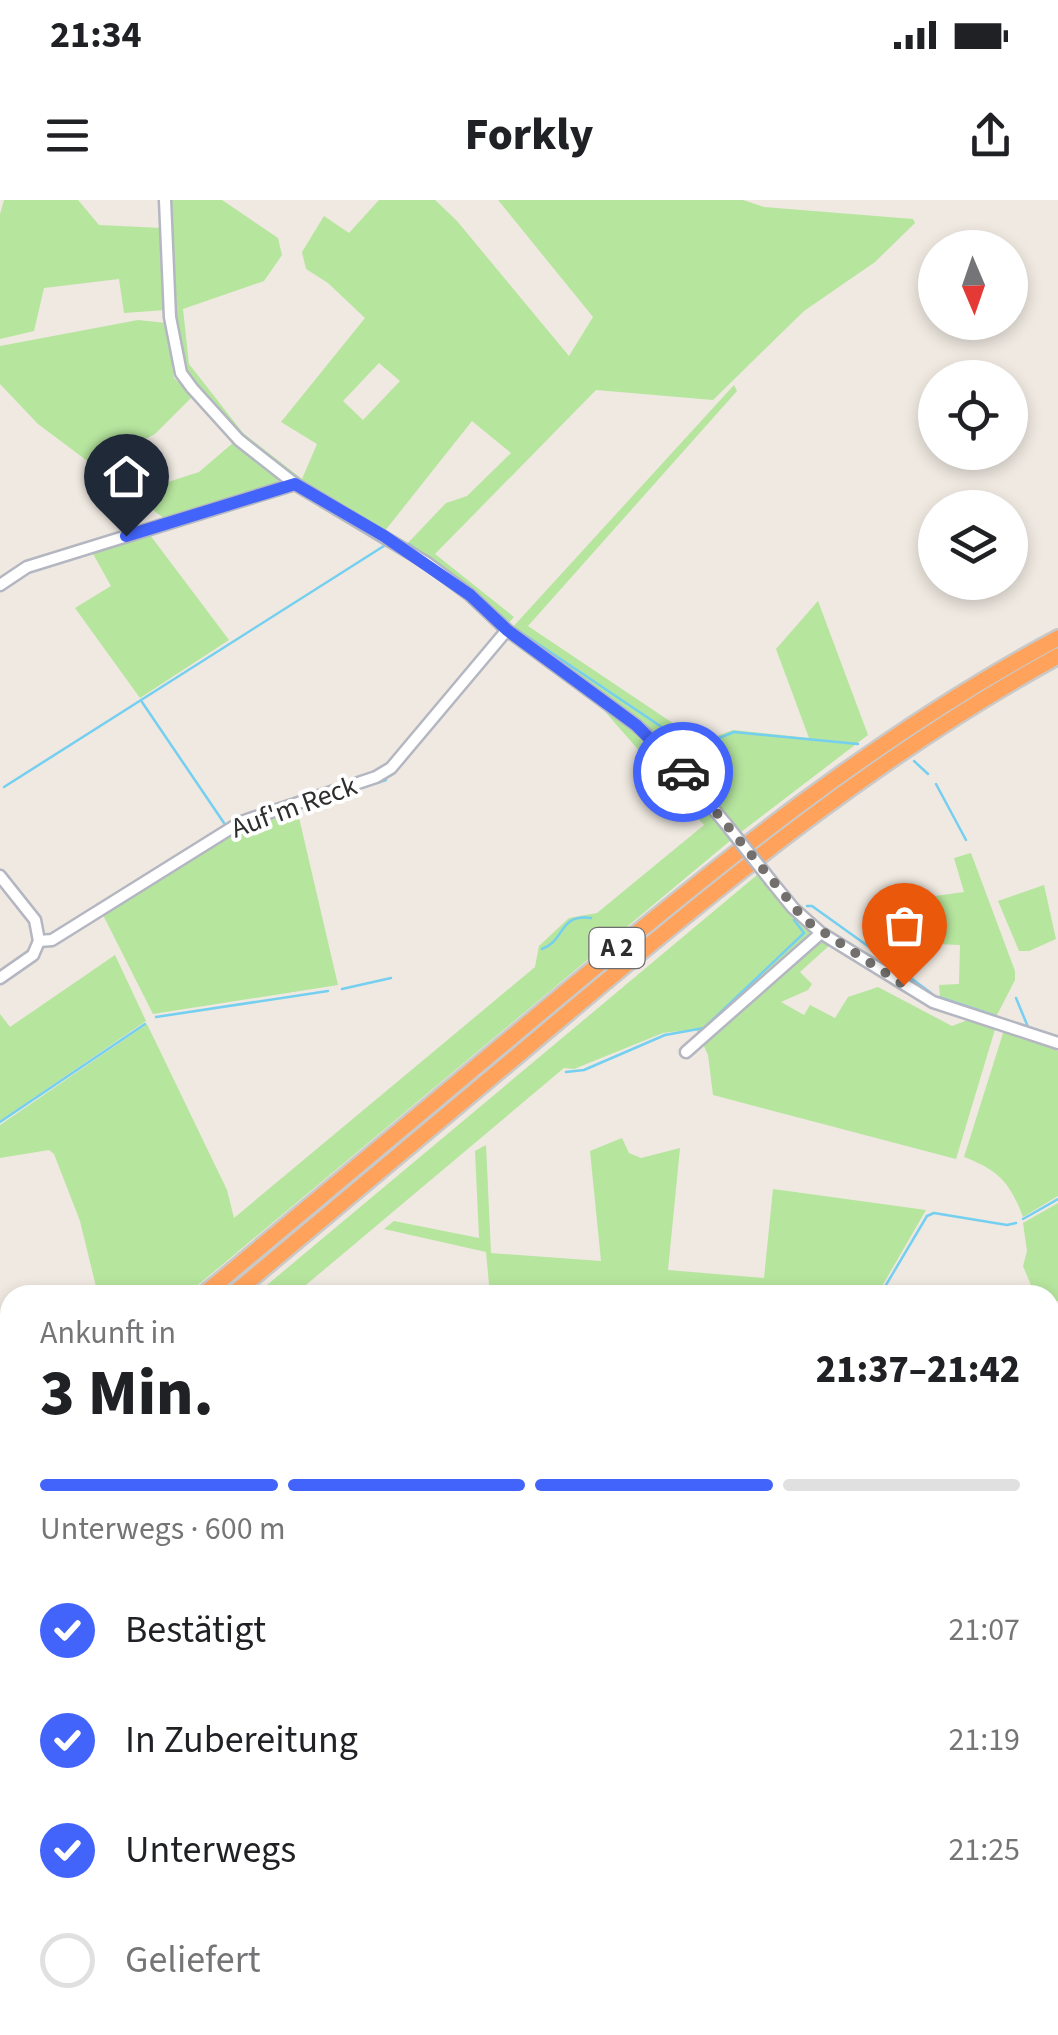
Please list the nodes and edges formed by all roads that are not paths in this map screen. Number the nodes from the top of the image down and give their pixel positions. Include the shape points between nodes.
1 (165, 200) edge
2 (295, 484) junction
3 (0, 586) edge
4 (507, 630) junction
5 (1058, 638) edge
6 (1058, 656) edge
7 (0, 876) edge
8 (821, 933) junction
9 (40, 941) junction
10 (0, 978) edge
11 (1058, 1044) edge
12 (686, 1052) dead end
13 (215, 1285) edge
14 (244, 1285) edge

1 - 2 street via 170,318 181,373 239,440
2 - 3 street via 27,567
2 - 4 street via 427,563
4 - 8 street, bridge via 664,750
4 - 9 street, Auf'm Reck via 376,778 241,822 52,940
5 - 13 highway, A 2 via 826,782
6 - 14 highway, A 2 via 939,726 802,821
7 - 9 street via 34,920
8 - 11 street via 933,1002
8 - 12 street
9 - 10 street, Auf'm Reck via 33,955

